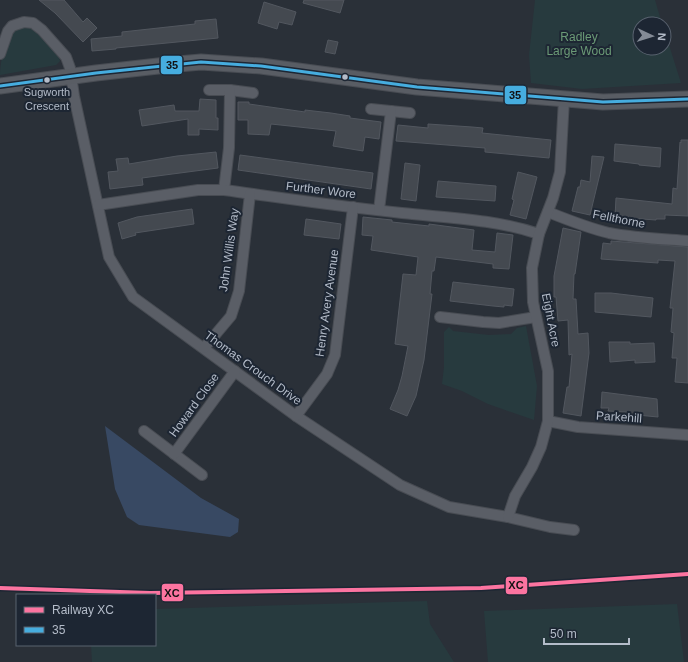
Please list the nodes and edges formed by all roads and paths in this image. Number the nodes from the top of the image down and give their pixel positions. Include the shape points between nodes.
1 (0, 54) edge
2 (71, 77) junction
3 (0, 86) edge
4 (209, 90) dead end
5 (230, 90) junction
6 (253, 93) dead end
7 (564, 99) junction
8 (688, 99) edge
9 (371, 109) dead end
10 (391, 111) junction
11 (410, 113) dead end
12 (224, 190) junction
13 (250, 194) junction
14 (98, 205) junction
15 (353, 207) junction
16 (378, 210) junction
17 (548, 212) junction
18 (539, 234) junction
19 (688, 241) edge
20 (440, 317) dead end
21 (536, 317) junction
22 (204, 348) junction
23 (235, 371) junction
24 (296, 416) junction
25 (548, 421) junction
26 (144, 431) dead end
27 (688, 435) edge
28 (174, 454) junction
29 (202, 475) dead end
30 (508, 517) junction
31 (574, 530) dead end

1 - 2 street via 12,26 24,22 33,23 66,57
2 - 3 street
2 - 7 street via 167,64 236,63 417,87
2 - 14 street, Thomas Crouch Drive
4 - 5 street
5 - 6 street
5 - 12 street via 229,148
7 - 8 street via 603,102
7 - 17 street, Eight Acre via 560,172
9 - 10 street
10 - 11 street
10 - 16 street
12 - 13 street, Further Wore
12 - 14 street, Further Wore via 198,190
13 - 15 street, Further Wore
13 - 22 street, John Willis Way via 239,291 231,316
14 - 22 street, Thomas Crouch Drive via 109,257 133,297
15 - 16 street, Further Wore
15 - 24 street, Henry Avery Avenue via 335,355 327,374
16 - 18 street, Further Wore via 490,222
17 - 18 street, Eight Acre
17 - 19 street, Fellthorne via 609,233
18 - 21 street, Eight Acre via 532,268 532,295
20 - 21 street via 499,323
21 - 25 street, Eight Acre via 548,371
22 - 23 street, Thomas Crouch Drive
23 - 24 street, Thomas Crouch Drive
23 - 28 street, Howard Close
24 - 30 street, Thomas Crouch Drive via 400,485 449,507
25 - 27 street, Parkehill via 578,427
25 - 30 street, Eight Acre via 541,446 515,496
26 - 28 street, Howard Close
28 - 29 street, Howard Close
30 - 31 street, Thomas Crouch Drive

